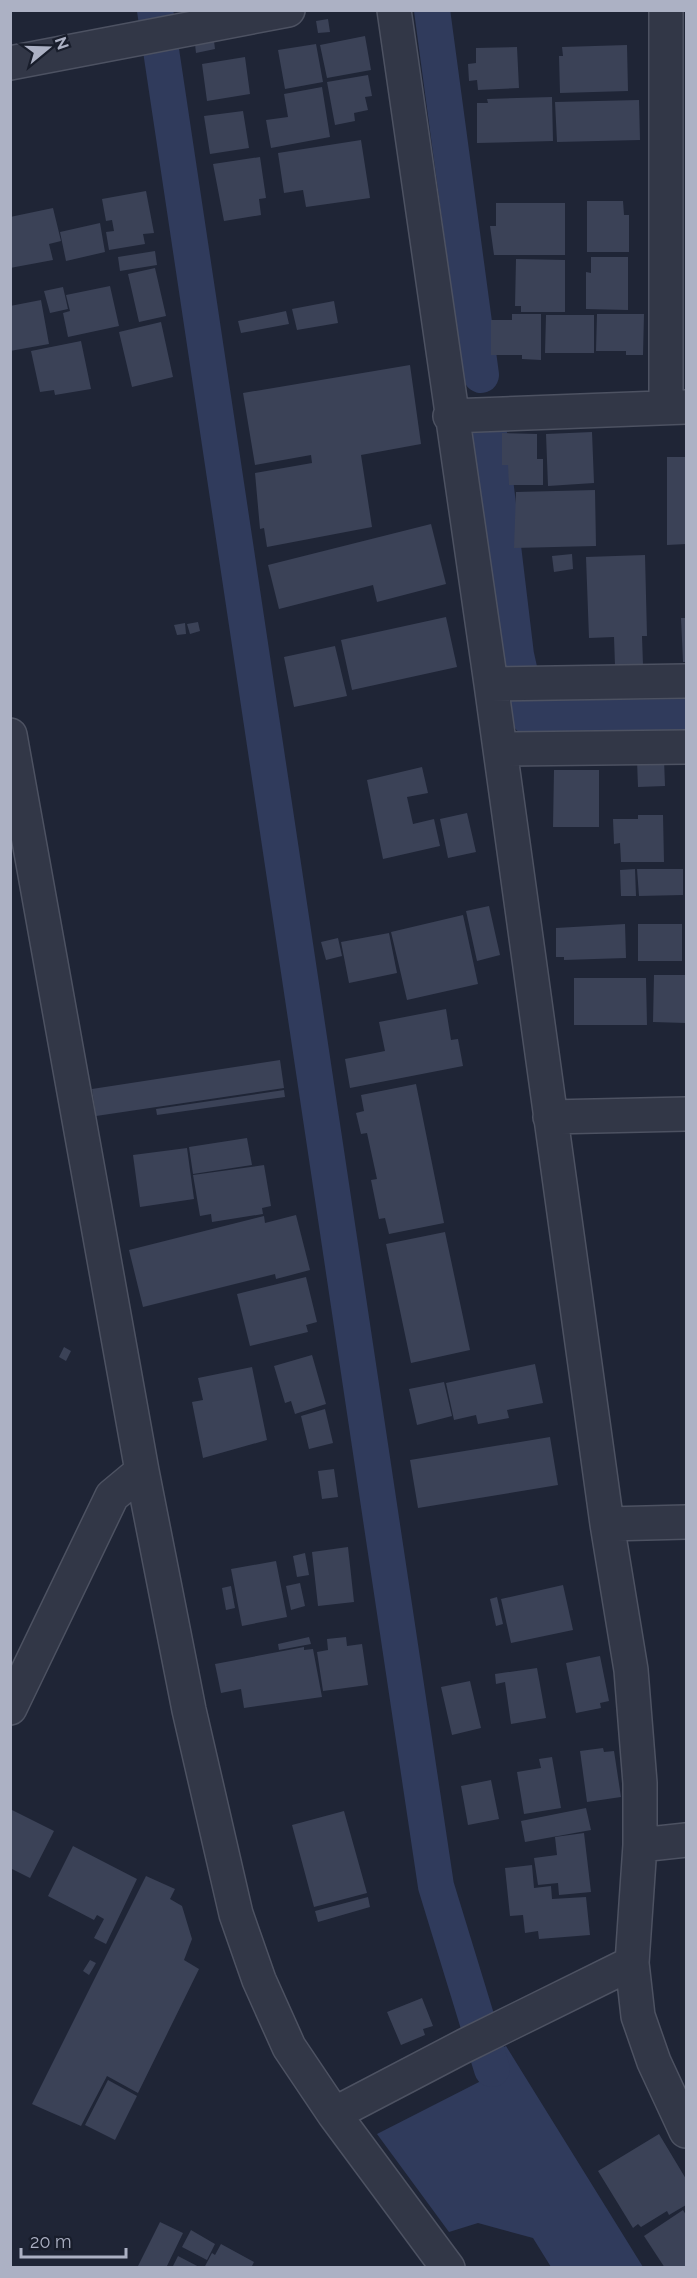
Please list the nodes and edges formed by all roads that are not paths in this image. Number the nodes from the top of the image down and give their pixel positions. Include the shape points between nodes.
1 (288, 10) edge
2 (393, 10) edge
3 (666, 10) edge
4 (10, 63) edge
5 (676, 407) edge
6 (450, 416) junction
7 (687, 681) edge
8 (513, 683) junction
9 (10, 735) edge
10 (687, 747) edge
11 (500, 749) junction
12 (687, 1114) edge
13 (550, 1117) junction
14 (141, 1471) junction
15 (687, 1522) edge
16 (607, 1524) junction
17 (10, 1708) edge
18 (687, 1840) edge
19 (640, 1845) junction
20 (632, 1963) junction
21 (680, 2100) edge
22 (334, 2114) junction
23 (687, 2131) edge
24 (448, 2268) edge

1 - 4 street
2 - 6 street
3 - 5 street
5 - 6 street
6 - 8 street
7 - 8 street
8 - 11 street
9 - 14 street
10 - 11 street
11 - 13 street
12 - 13 street
13 - 16 street
14 - 17 street via 112,1496
14 - 22 street via 189,1710 236,1914 259,1980 289,2047
15 - 16 street
16 - 19 street via 631,1670 640,1783
18 - 19 street
19 - 20 street
20 - 21 street via 638,2016 654,2062
20 - 22 street
21 - 23 street
22 - 24 street

